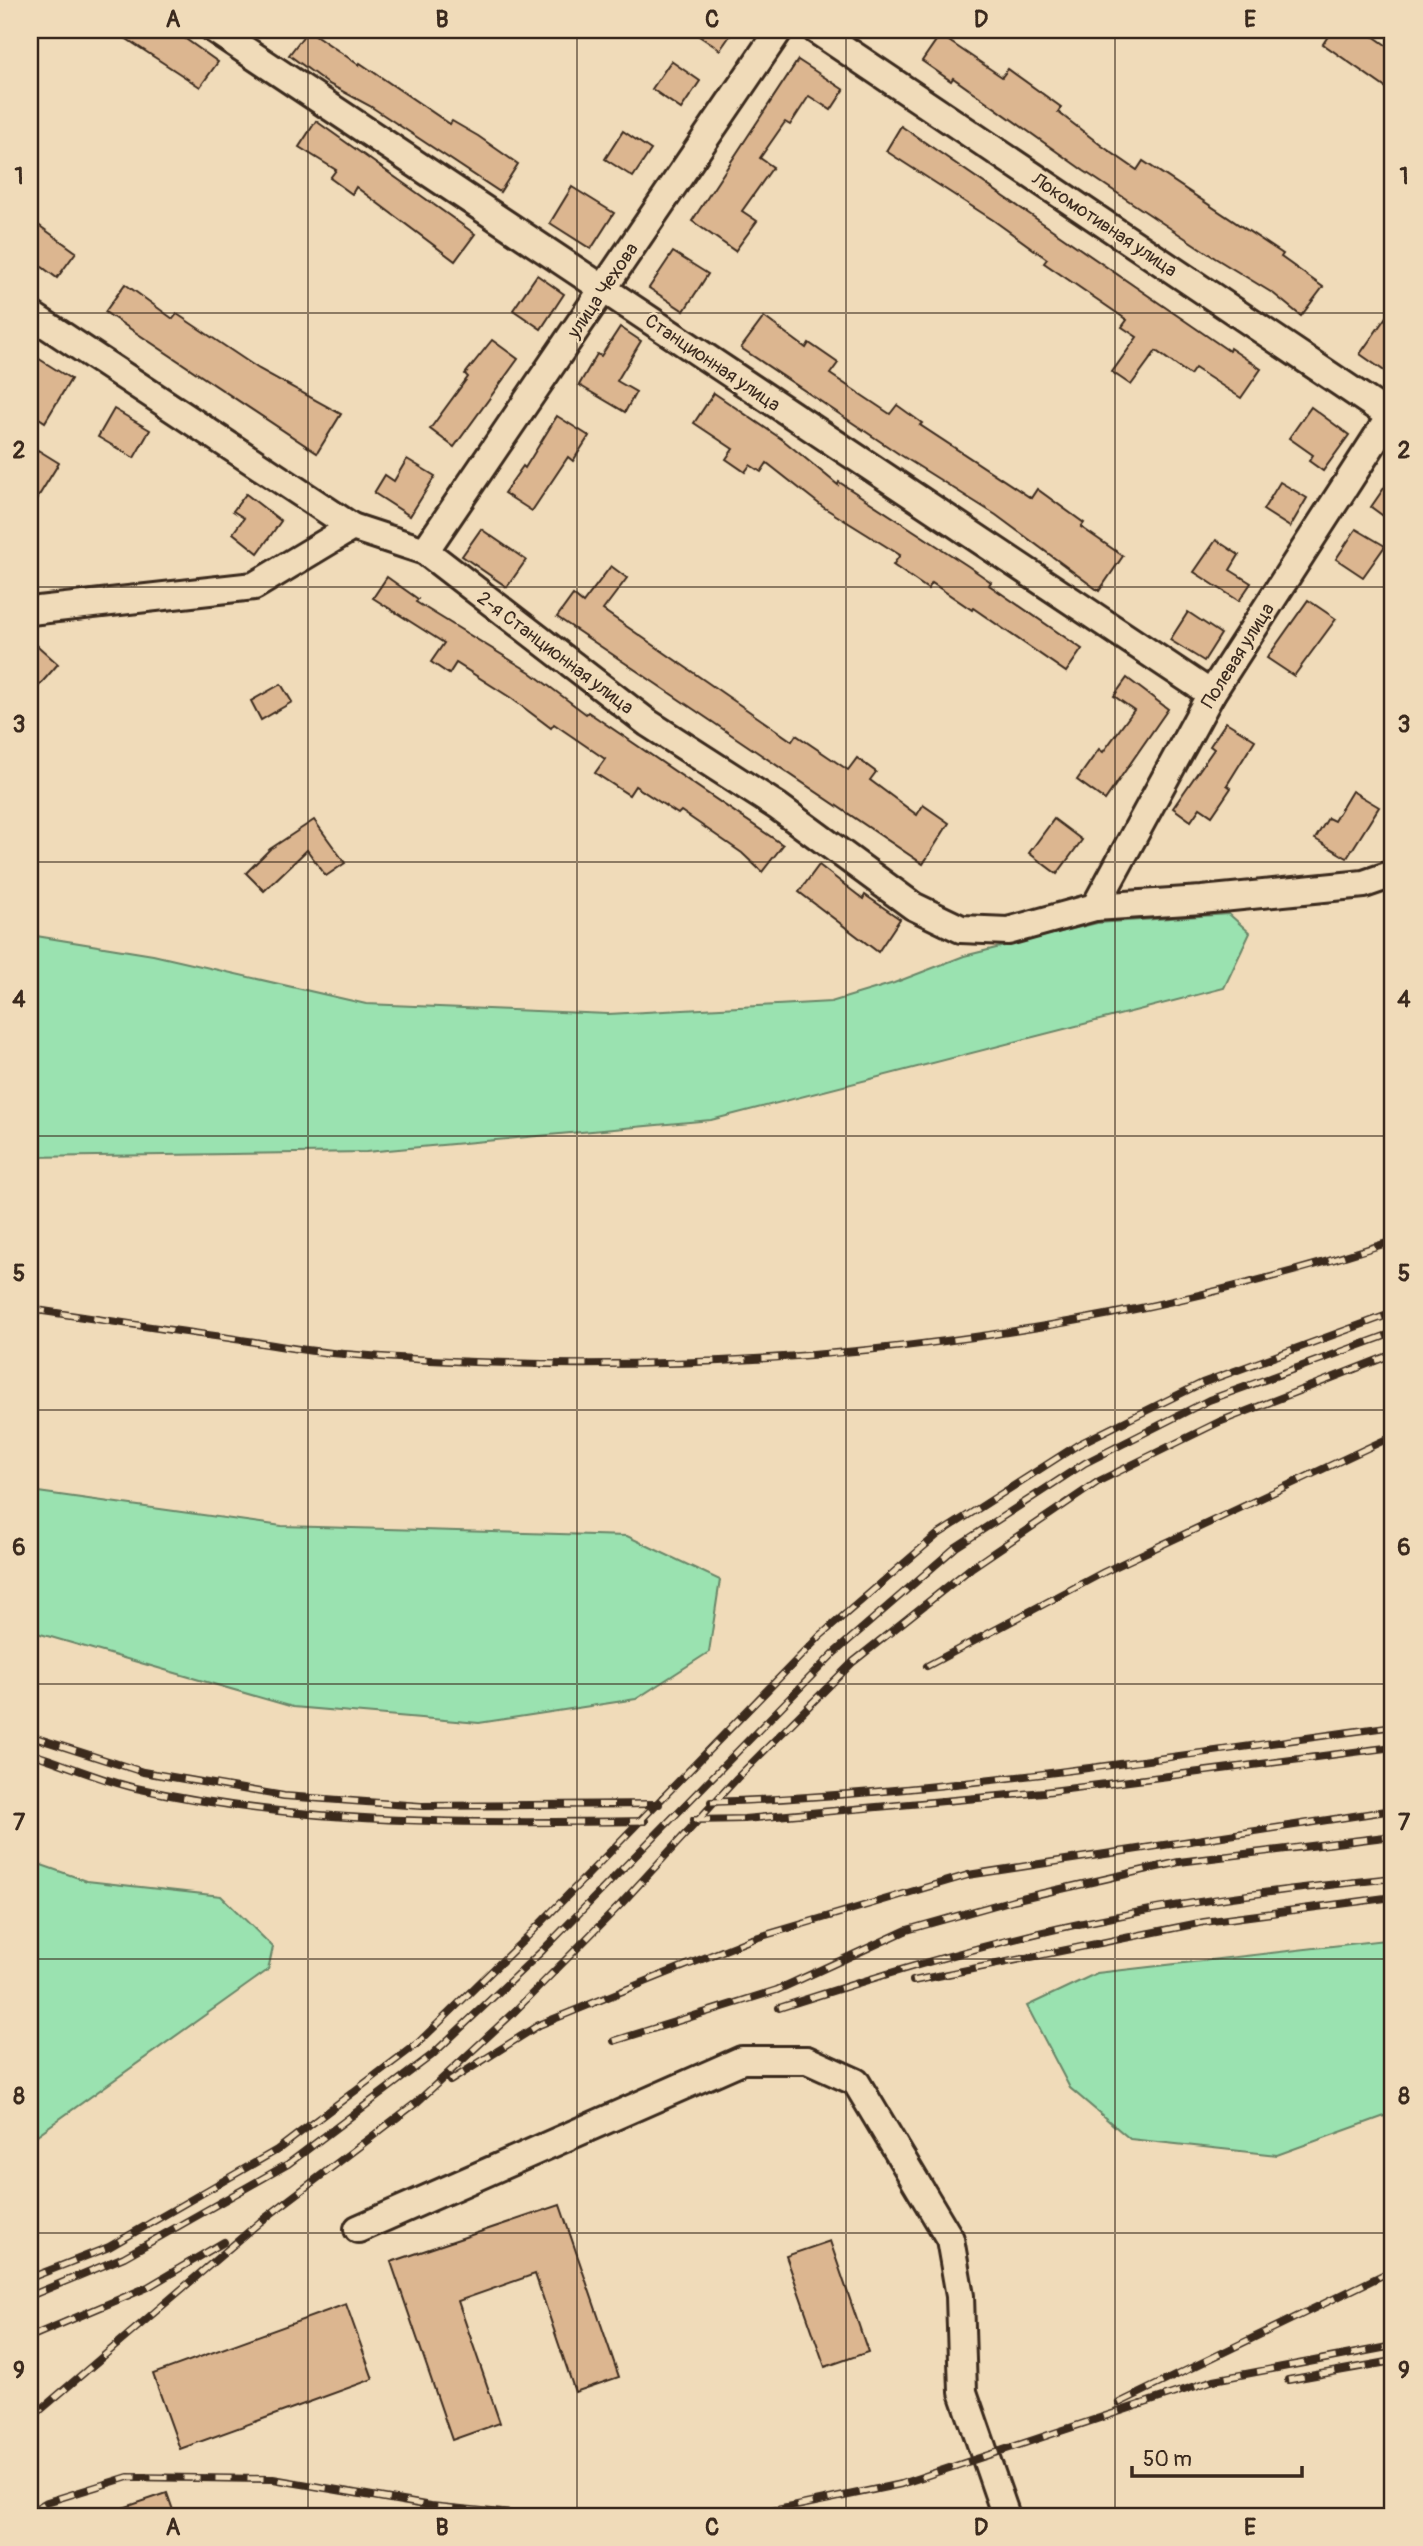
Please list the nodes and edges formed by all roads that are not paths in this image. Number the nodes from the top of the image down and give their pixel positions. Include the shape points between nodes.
1 (215, 30) edge
2 (779, 30) edge
3 (816, 30) edge
4 (603, 289) junction
5 (30, 314) edge
6 (1392, 415) edge
7 (352, 527) junction
8 (425, 551) junction
9 (30, 611) edge
10 (1211, 694) junction
11 (1393, 874) edge
12 (1095, 907) junction
13 (358, 2229) dead end
14 (1006, 2516) edge

1 - 4 street, Станционная улица
2 - 4 street, улица Чехова
3 - 6 street, Локомотивная улица
4 - 8 street, улица Чехова
4 - 10 street, Станционная улица
5 - 7 street, 2-я Станционная улица
6 - 10 street, Полевая улица
7 - 8 street, 2-я Станционная улица
7 - 9 street via 254,586
8 - 12 street, 2-я Станционная улица via 648,723 777,806 913,906 961,929 1007,931
10 - 12 street, Полевая улица
11 - 12 street, 2-я Станционная улица via 1364,884
13 - 14 street via 742,2060 807,2060 856,2082 950,2239 960,2296 963,2392

